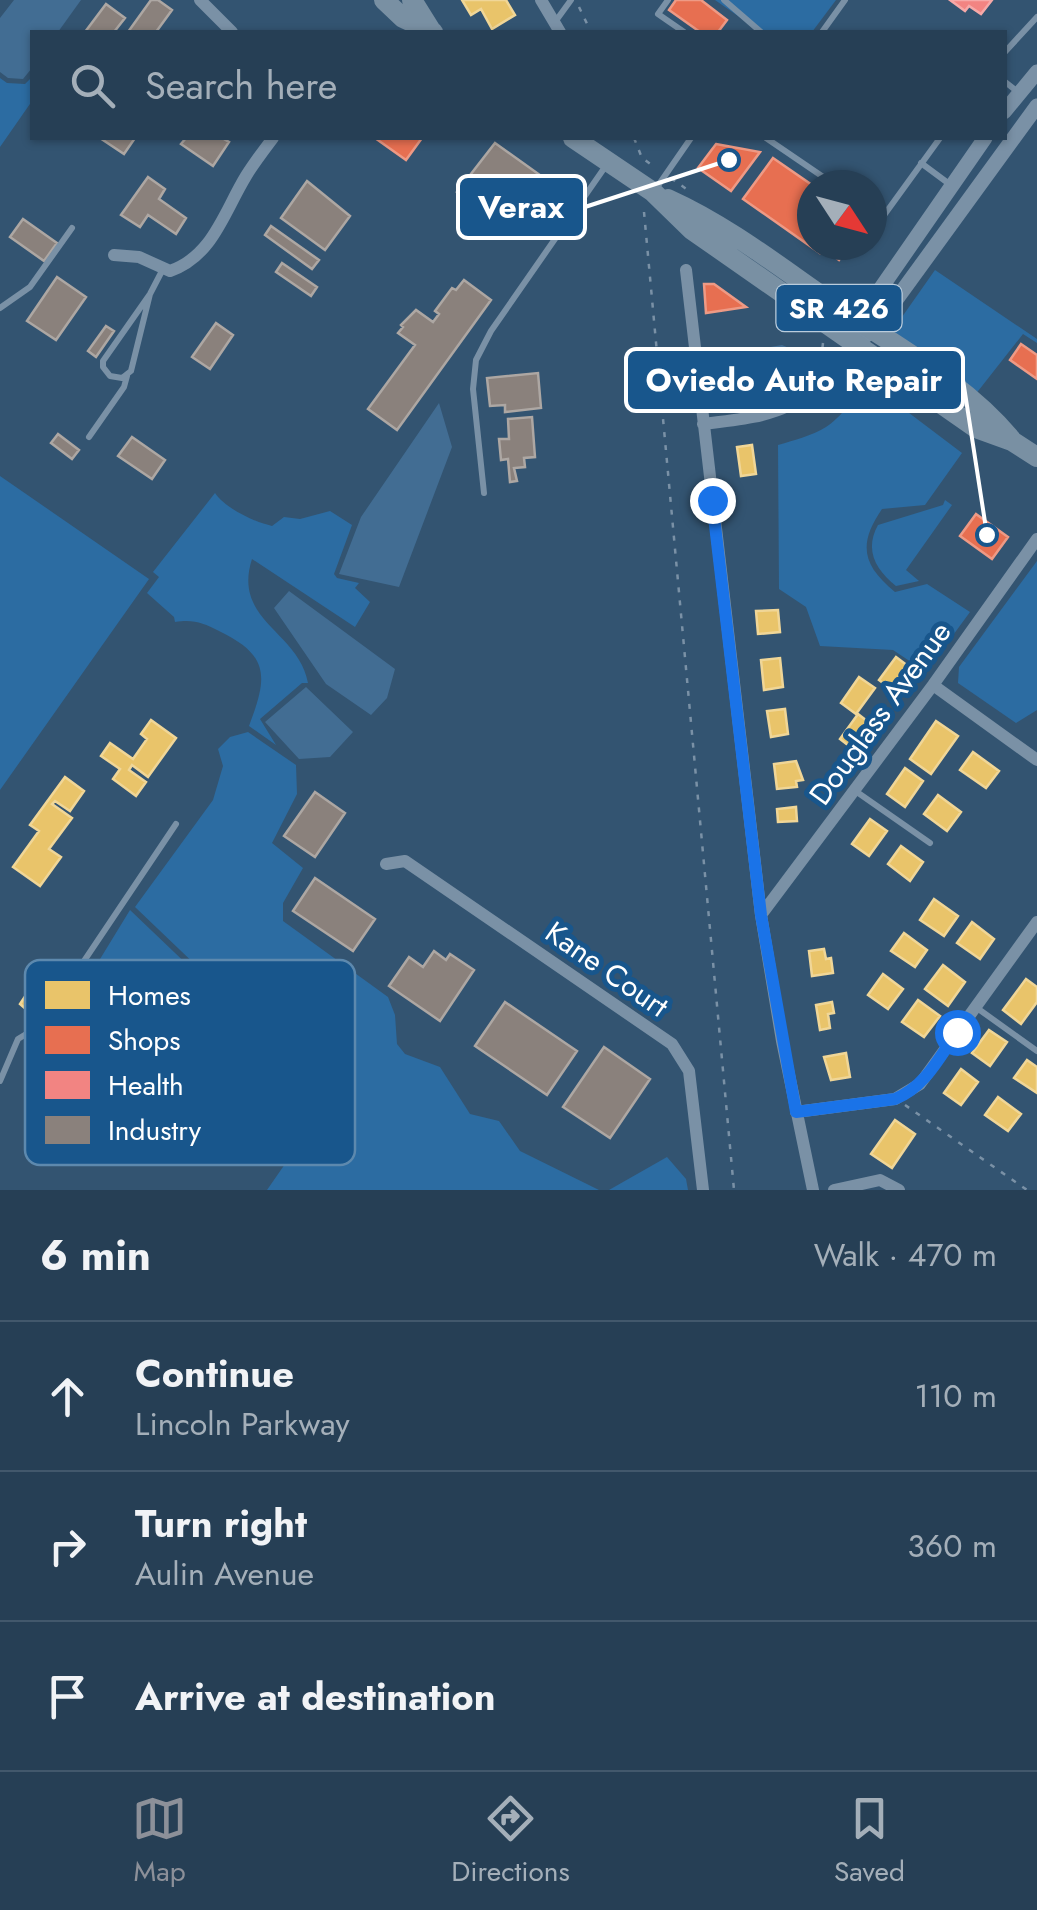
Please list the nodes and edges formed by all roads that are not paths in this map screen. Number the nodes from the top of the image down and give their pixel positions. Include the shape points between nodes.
1 (200, 0) edge
2 (384, 0) edge
3 (412, 0) edge
4 (541, 0) edge
5 (573, 0) edge
6 (668, 0) edge
7 (724, 0) edge
8 (845, 0) edge
9 (1037, 18) edge
10 (557, 28) edge
11 (230, 30) edge
12 (428, 30) edge
13 (431, 30) edge
14 (681, 30) edge
15 (760, 30) edge
16 (823, 30) edge
17 (1007, 50) edge
18 (1037, 72) edge
19 (1007, 83) edge
20 (1020, 93) junction
21 (1037, 106) edge
22 (1007, 108) edge
23 (272, 140) edge
24 (577, 140) edge
25 (690, 140) edge
26 (769, 140) edge
27 (938, 140) edge
28 (985, 140) edge
29 (609, 162) junction
30 (921, 163) junction
31 (813, 170) edge
32 (952, 186) junction
33 (649, 202) junction
34 (887, 211) edge
35 (72, 228) dead end
36 (114, 255) dead end
37 (164, 268) junction
38 (686, 270) dead end
39 (150, 294) junction
40 (0, 308) edge
41 (868, 326) junction
42 (853, 343) junction
43 (127, 375) junction
44 (702, 424) junction
45 (89, 437) dead end
46 (1012, 440) junction
47 (1037, 457) edge
48 (484, 494) dead end
49 (1037, 539) edge
50 (933, 685) junction
51 (1037, 760) edge
52 (854, 790) junction
53 (176, 824) dead end
54 (930, 843) dead end
55 (386, 864) dead end
56 (761, 915) junction
57 (1037, 922) edge
58 (85, 960) edge
59 (976, 1007) junction
60 (25, 1035) edge
61 (1037, 1051) edge
62 (0, 1081) edge
63 (796, 1112) junction
64 (703, 1190) edge
65 (813, 1190) edge
66 (834, 1190) edge
67 (899, 1190) edge

1 - 11 street
2 - 12 main road
3 - 13 main road
4 - 10 street
5 - 10 lane
6 - 14 lane via 658,14
7 - 15 lane
8 - 16 lane
9 - 17 lane
18 - 20 street
19 - 20 lane
20 - 22 street
21 - 41 street
23 - 37 street via 210,242 185,266
24 - 29 main road, SR 426
25 - 33 lane
26 - 31 lane
27 - 30 lane
28 - 32 street
29 - 33 main road, SR 426
29 - 48 lane via 476,360
30 - 32 lane
30 - 34 lane
32 - 41 street
33 - 41 main road, SR 426 via 702,214
33 - 42 main road, SR 426
35 - 40 lane via 30,287
36 - 37 street
37 - 39 lane
38 - 44 street
39 - 43 lane
39 - 43 lane via 103,361 110,376
41 - 42 street
41 - 46 main road, SR 426 via 988,411
42 - 44 street via 798,403 760,418
42 - 46 main road, SR 426 via 976,428
43 - 45 lane
44 - 56 street
46 - 47 main road, SR 426
49 - 50 street, Douglass Avenue
50 - 51 street
50 - 52 street, Douglass Avenue
52 - 54 lane
52 - 56 street, Douglass Avenue
53 - 58 lane
55 - 64 street, Kane Court via 405,860 672,1044 690,1071
56 - 63 street
57 - 59 street
59 - 61 lane
59 - 63 street via 920,1084 895,1099
60 - 62 lane
63 - 65 street
66 - 67 street via 880,1180

